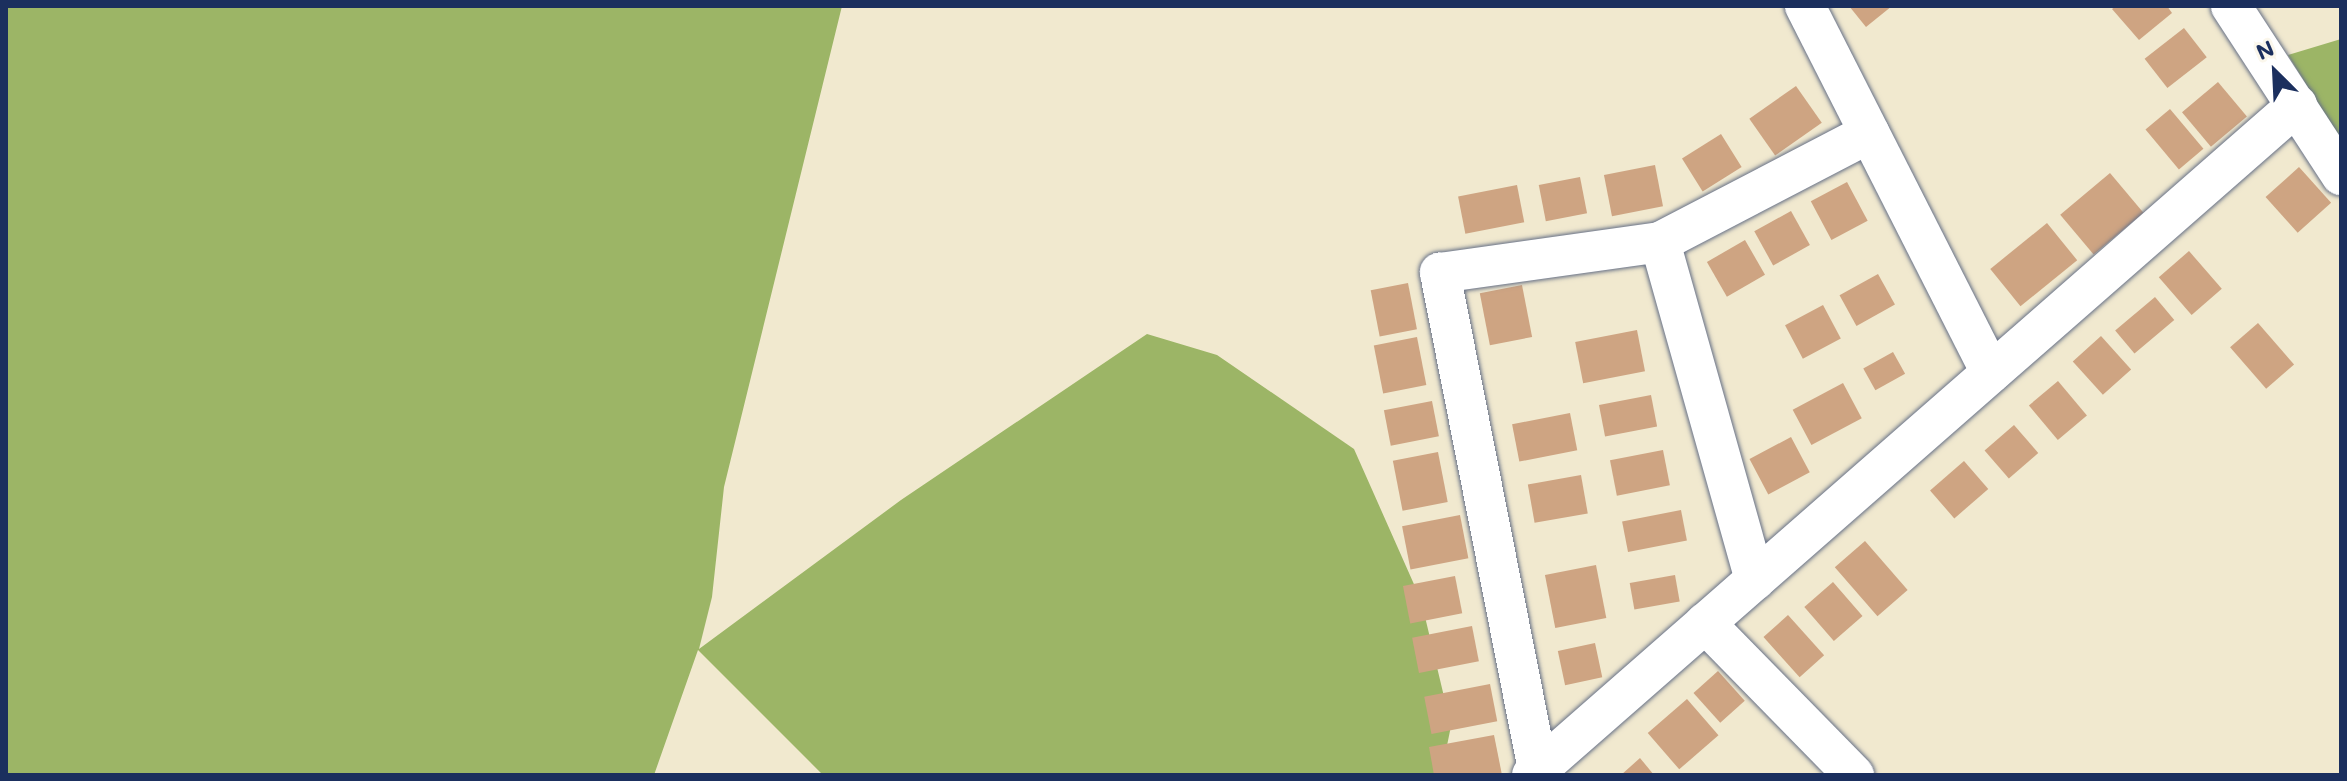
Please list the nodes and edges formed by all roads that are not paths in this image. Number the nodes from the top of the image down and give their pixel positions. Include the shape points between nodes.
1 (1805, 6) edge
2 (2231, 6) edge
3 (2297, 105) junction
4 (1869, 133) junction
5 (2341, 175) edge
6 (1660, 242) junction
7 (1991, 372) junction
8 (1755, 580) junction
9 (1705, 623) junction
10 (1535, 773) edge
11 (1854, 775) edge

1 - 4 street
2 - 3 street
3 - 5 street
3 - 7 street
4 - 6 street
4 - 7 street
6 - 8 street
6 - 10 street via 1440,273
7 - 8 street
8 - 9 street
9 - 10 street
9 - 11 street

